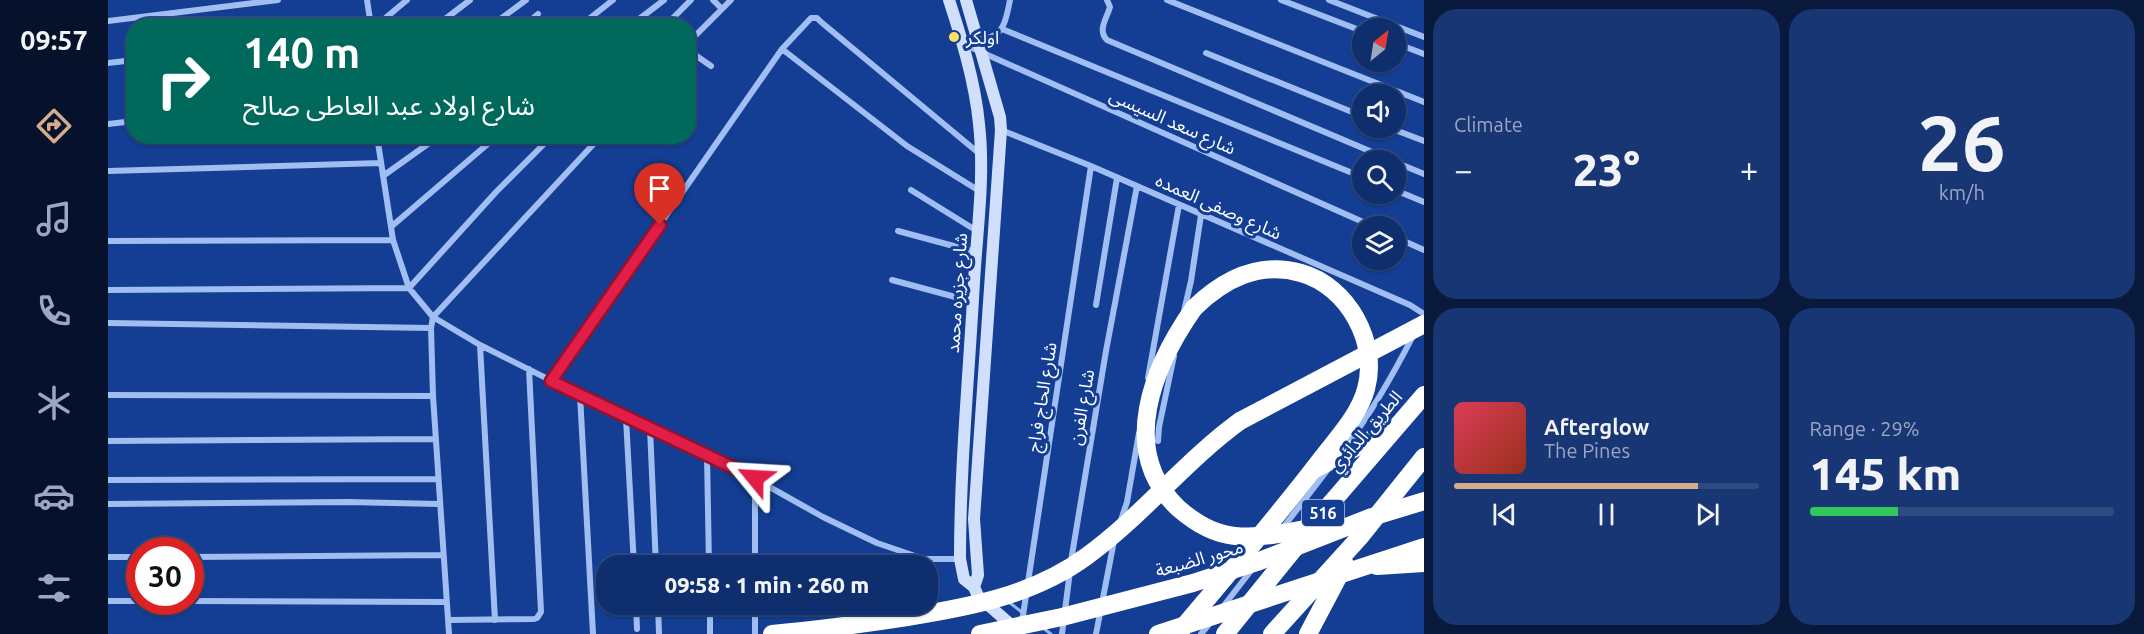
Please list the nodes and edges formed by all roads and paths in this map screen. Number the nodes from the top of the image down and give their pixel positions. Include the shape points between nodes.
1 (278, 0) edge
2 (368, 0) edge
3 (407, 0) edge
4 (470, 0) edge
5 (526, 0) edge
6 (614, 0) edge
7 (664, 0) edge
8 (691, 0) edge
9 (712, 0) edge
10 (731, 0) edge
11 (949, 0) edge
12 (966, 0) edge
13 (1010, 0) edge
14 (1107, 0) edge
15 (1167, 0) edge
16 (1281, 0) edge
17 (1329, 0) edge
18 (721, 8) junction
19 (538, 14) dead end
20 (132, 18) edge
21 (370, 18) edge
22 (385, 18) edge
23 (446, 18) edge
24 (501, 18) edge
25 (533, 18) edge
26 (590, 18) edge
27 (640, 18) edge
28 (673, 18) edge
29 (1376, 18) edge
30 (126, 19) edge
31 (108, 21) edge
32 (1352, 27) edge
33 (1002, 29) junction
34 (1406, 30) edge
35 (696, 35) edge
36 (1424, 37) edge
37 (963, 44) junction
38 (980, 46) junction
39 (1406, 46) edge
40 (782, 49) junction
41 (1206, 53) dead end
42 (1424, 54) edge
43 (696, 56) edge
44 (126, 61) edge
45 (108, 63) edge
46 (711, 66) dead end
47 (1424, 102) edge
48 (1352, 112) edge
49 (126, 122) edge
50 (108, 124) edge
51 (1001, 130) junction
52 (1406, 134) edge
53 (1424, 141) edge
54 (379, 144) edge
55 (428, 144) edge
56 (488, 144) edge
57 (544, 144) edge
58 (594, 144) edge
59 (1367, 150) edge
60 (982, 155) junction
61 (381, 163) junction
62 (1091, 166) junction
63 (1406, 166) edge
64 (108, 171) edge
65 (1352, 173) edge
66 (1424, 174) edge
67 (383, 176) junction
68 (1117, 178) junction
69 (1137, 186) junction
70 (911, 190) dead end
71 (982, 192) junction
72 (1406, 195) edge
73 (1424, 202) edge
74 (1179, 205) junction
75 (1201, 214) junction
76 (1352, 217) edge
77 (392, 226) junction
78 (898, 231) dead end
79 (978, 232) junction
80 (393, 240) junction
81 (108, 241) edge
82 (1406, 242) edge
83 (1424, 250) edge
84 (977, 252) junction
85 (892, 280) dead end
86 (409, 288) junction
87 (108, 290) edge
88 (974, 302) junction
89 (1096, 305) dead end
90 (1424, 314) edge
91 (433, 317) junction
92 (108, 323) edge
93 (1424, 324) edge
94 (432, 328) junction
95 (480, 345) junction
96 (529, 369) junction
97 (551, 381) junction
98 (108, 395) edge
99 (580, 395) junction
100 (1424, 395) edge
101 (433, 396) junction
102 (626, 418) junction
103 (1395, 427) junction
104 (650, 428) junction
105 (436, 439) junction
106 (108, 441) edge
107 (1158, 441) dead end
108 (707, 454) junction
109 (1424, 457) edge
110 (1313, 470) junction
111 (755, 478) junction
112 (438, 479) junction
113 (108, 480) edge
114 (1424, 501) edge
115 (108, 504) edge
116 (440, 504) junction
117 (1372, 517) junction
118 (1359, 538) junction
119 (1424, 547) edge
120 (443, 555) junction
121 (633, 555) edge
122 (656, 555) edge
123 (709, 555) edge
124 (755, 555) edge
125 (204, 556) edge
126 (108, 557) edge
127 (126, 557) edge
128 (960, 559) junction
129 (1424, 563) edge
130 (1363, 567) junction
131 (974, 587) junction
132 (108, 601) edge
133 (126, 601) edge
134 (204, 601) edge
135 (446, 602) junction
136 (636, 615) edge
137 (658, 615) edge
138 (710, 615) edge
139 (755, 615) edge
140 (448, 620) junction
141 (495, 620) junction
142 (637, 629) dead end
143 (1021, 633) edge
144 (449, 634) edge
145 (593, 634) edge
146 (659, 634) edge
147 (710, 634) edge
148 (755, 634) edge
149 (772, 634) edge
150 (980, 634) edge
151 (1062, 634) edge
152 (1096, 634) edge
153 (1158, 634) edge
154 (1178, 634) edge
155 (1201, 634) edge
156 (1226, 634) edge
157 (1272, 634) edge
158 (1308, 634) edge

1 - 20 street
2 - 21 street
3 - 22 street
4 - 23 street
5 - 24 street
6 - 26 street
7 - 27 street
8 - 28 street
9 - 18 street
10 - 18 street
11 - 37 main road, شارع جزيره محمد
12 - 38 main road, شارع جزيره محمد
13 - 33 street
14 - 59 street via 1110,7 1102,31 1107,40
15 - 47 street
16 - 32 street
17 - 29 street
18 - 35 street
19 - 25 street
30 - 31 street
33 - 38 street
33 - 65 street
34 - 36 street
37 - 38 street
37 - 38 street, شارع سعد السيسى
37 - 60 main road, شارع جزيره محمد
38 - 51 main road, شارع جزيره محمد
38 - 76 street, شارع سعد السيسى
39 - 42 street
40 - 60 street via 807,20 817,18
40 - 71 street via 907,146
40 - 97 street
41 - 48 street
43 - 46 street
44 - 45 street
49 - 50 street
51 - 62 street, شارع وصفى العمده
51 - 131 main road, شارع جزيره محمد via 974,519 978,575
52 - 53 street
54 - 61 street
55 - 67 street
56 - 77 street
57 - 86 street
58 - 91 street
60 - 71 main road, شارع جزيره محمد
61 - 64 street
61 - 67 street
62 - 68 street, شارع وصفى العمده
62 - 143 street, شارع الحاج فراج
63 - 66 street
67 - 77 street
68 - 69 street, شارع وصفى العمده
68 - 89 street
69 - 74 street, شارع وصفى العمده
69 - 151 street, شارع الفرن via 1073,546
70 - 79 street
71 - 79 main road, شارع جزيره محمد
72 - 73 street
74 - 75 street, شارع وصفى العمده
74 - 152 street via 1127,502 1114,542
75 - 90 street, شارع وصفى العمده
75 - 107 street
77 - 80 street
78 - 84 street
79 - 84 main road, شارع جزيره محمد
80 - 81 street
80 - 86 street
82 - 83 street
84 - 88 main road, شارع جزيره محمد
85 - 88 street
86 - 87 street
86 - 91 street
88 - 128 main road, شارع جزيره محمد
90 - 155 street via 1363,424
91 - 94 street
91 - 95 street
92 - 94 street
93 - 149 highway, bridge via 1240,421 1125,525 1086,557 1053,577 983,603 851,626
94 - 101 street
95 - 96 street
95 - 141 street
96 - 97 street
96 - 141 street via 541,612 534,619
97 - 99 street
98 - 101 street
99 - 102 street
99 - 145 street
100 - 103 highway, الطريق الدائري / 516
101 - 105 street
102 - 104 street
102 - 121 street
103 - 110 highway, bridge
103 - 156 highway, الطريق الدائري / 516, bridge
104 - 108 street
104 - 122 street
105 - 106 street
105 - 112 street
108 - 111 street
108 - 123 street
109 - 118 highway, 516, bridge
110 - 117 highway, bridge via 1358,409 1367,388 1369,363 1361,328 1353,313 1327,286 1306,275 1272,268 1234,278 1194,308 1174,336 1162,363 1148,406 1146,435 1150,462 1160,486 1190,519 1233,536 1257,536
110 - 154 highway, bridge
111 - 124 street
111 - 128 street via 877,543 924,559
112 - 113 street
112 - 116 street
114 - 117 highway, محور الضبعة, bridge
115 - 116 street
116 - 120 street
117 - 150 highway, محور الضبعة, bridge via 1193,583
118 - 157 highway, 516, bridge
118 - 158 highway
119 - 130 highway, bridge
120 - 125 street
120 - 135 street
126 - 127 street
128 - 131 main road, شارع جزيره محمد via 964,579
129 - 130 highway, bridge
130 - 153 highway, bridge
131 - 143 main road, شارع جزيره محمد via 978,596
132 - 133 street
134 - 135 street
135 - 140 street
136 - 142 street
137 - 146 street
138 - 147 street
139 - 148 street
140 - 141 street
140 - 144 street

